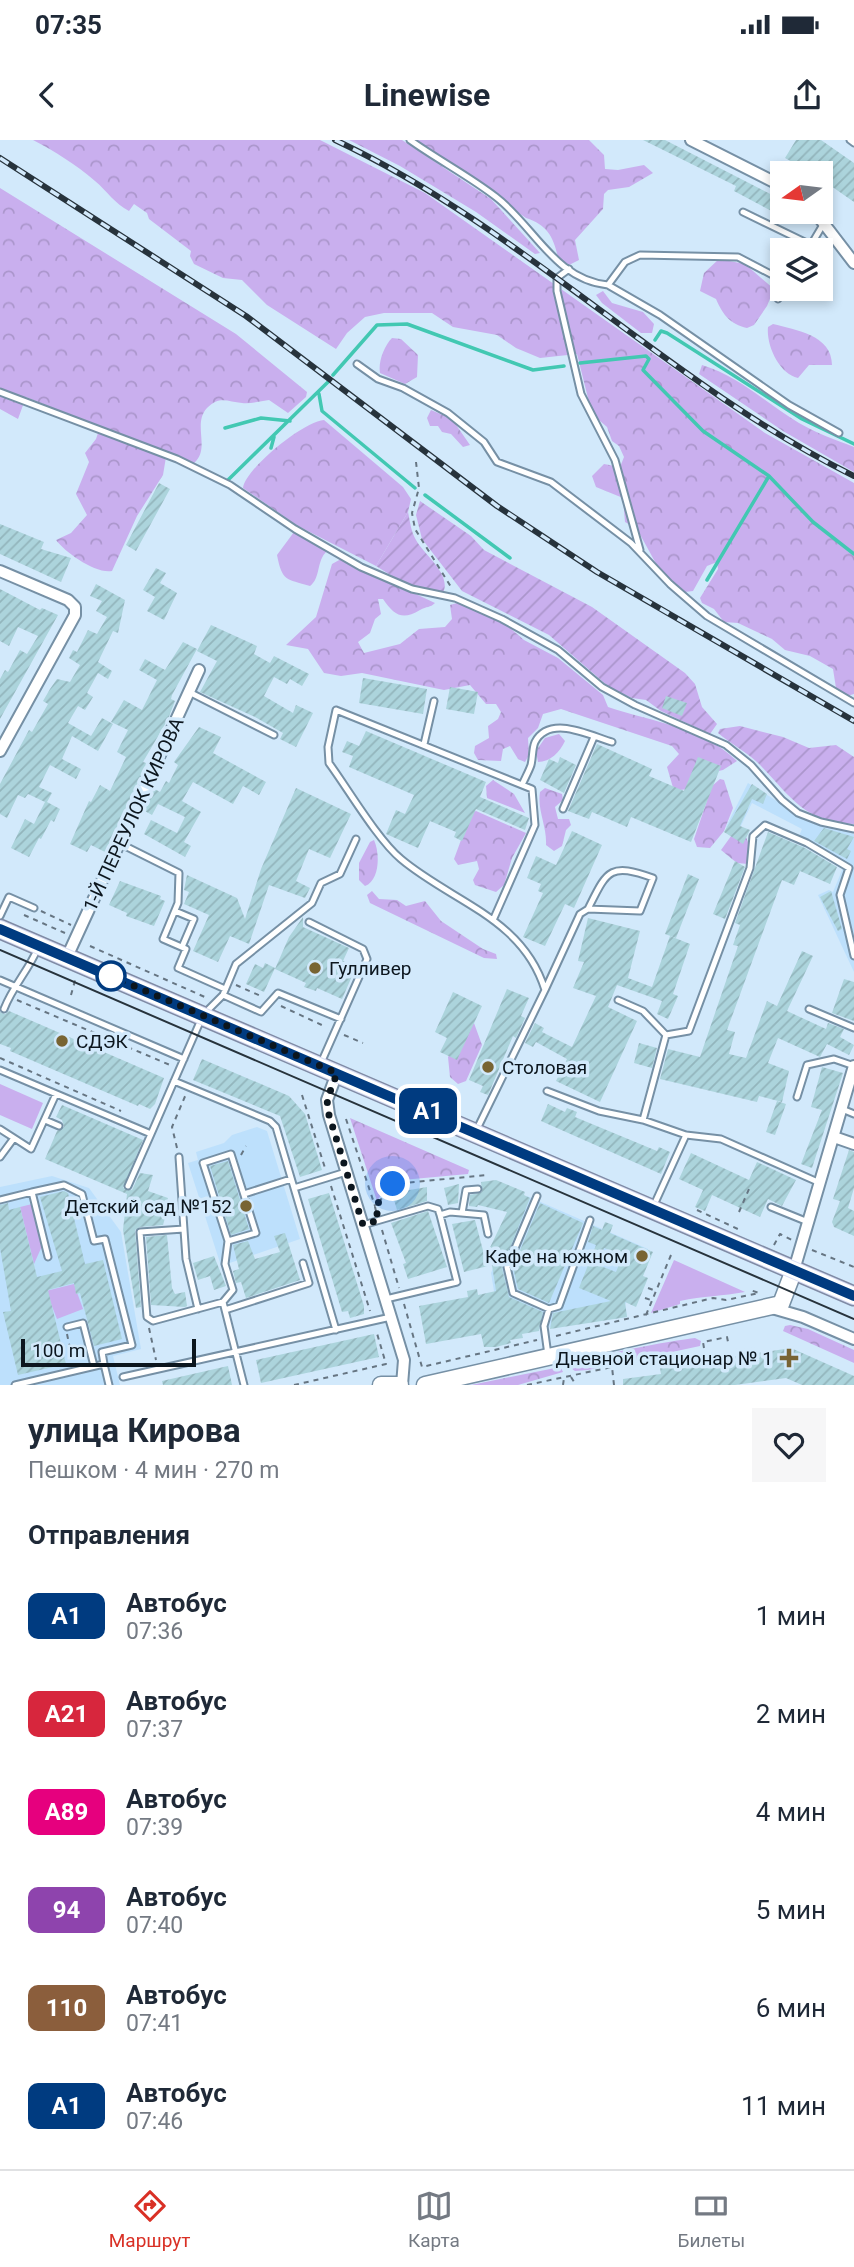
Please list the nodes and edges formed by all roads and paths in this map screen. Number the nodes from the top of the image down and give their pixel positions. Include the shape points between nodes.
1 (410, 140) edge
2 (691, 140) edge
3 (770, 180) edge
4 (743, 212) dead end
5 (825, 224) edge
6 (791, 238) edge
7 (854, 263) edge
8 (569, 269) junction
9 (770, 274) edge
10 (608, 285) junction
11 (356, 364) dead end
12 (0, 392) edge
13 (839, 433) dead end
14 (416, 462) dead end
15 (642, 555) junction
16 (0, 571) edge
17 (455, 598) junction
18 (199, 670) dead end
19 (189, 692) junction
20 (434, 701) dead end
21 (854, 703) edge
22 (5, 733) edge
23 (274, 736) dead end
24 (594, 737) junction
25 (612, 742) dead end
26 (424, 744) junction
27 (0, 751) edge
28 (522, 785) junction
29 (563, 809) dead end
30 (854, 829) edge
31 (356, 839) dead end
32 (119, 843) junction
33 (0, 893) edge
34 (9, 897) junction
35 (34, 908) joint
36 (588, 909) junction
37 (175, 911) junction
38 (24, 915) dead end
39 (0, 916) edge
40 (494, 918) junction
41 (309, 922) dead end
42 (0, 929) edge
43 (78, 933) junction
44 (39, 945) junction
45 (90, 946) junction
46 (182, 947) junction
47 (86, 955) dead end
48 (854, 956) edge
49 (67, 957) junction
50 (76, 977) dead end
51 (0, 980) edge
52 (229, 982) junction
53 (14, 986) junction
54 (545, 990) junction
55 (224, 992) junction
56 (71, 995) dead end
57 (9, 997) junction
58 (618, 1000) dead end
59 (272, 1001) junction
60 (216, 1002) junction
61 (4, 1009) dead end
62 (809, 1009) dead end
63 (203, 1015) junction
64 (341, 1019) junction
65 (854, 1028) edge
66 (336, 1031) junction
67 (666, 1035) junction
68 (363, 1043) dead end
69 (0, 1058) edge
70 (184, 1059) junction
71 (320, 1065) junction
72 (854, 1066) edge
73 (173, 1068) dead end
74 (0, 1070) edge
75 (337, 1073) junction
76 (174, 1081) junction
77 (189, 1087) junction
78 (547, 1091) dead end
79 (56, 1094) junction
80 (302, 1095) dead end
81 (797, 1097) dead end
82 (842, 1109) junction
83 (122, 1111) dead end
84 (854, 1114) edge
85 (346, 1119) dead end
86 (45, 1120) junction
87 (643, 1120) junction
88 (59, 1126) dead end
89 (0, 1129) edge
90 (477, 1132) junction
91 (151, 1134) junction
92 (685, 1135) junction
93 (14, 1138) junction
94 (834, 1138) junction
95 (854, 1144) edge
96 (0, 1157) edge
97 (179, 1157) joint
98 (346, 1172) junction
99 (488, 1175) dead end
100 (328, 1178) junction
101 (291, 1179) junction
102 (820, 1183) junction
103 (128, 1186) dead end
104 (294, 1188) junction
105 (478, 1189) dead end
106 (749, 1189) dead end
107 (32, 1192) junction
108 (244, 1194) junction
109 (537, 1196) dead end
110 (0, 1200) edge
111 (375, 1207) junction
112 (771, 1207) dead end
113 (653, 1208) junction
114 (697, 1210) dead end
115 (739, 1212) dead end
116 (462, 1213) junction
117 (440, 1215) junction
118 (379, 1220) junction
119 (590, 1220) dead end
120 (808, 1223) junction
121 (363, 1225) junction
122 (184, 1229) junction
123 (741, 1230) dead end
124 (488, 1234) dead end
125 (228, 1241) junction
126 (774, 1245) dead end
127 (802, 1245) junction
128 (671, 1255) dead end
129 (48, 1258) dead end
130 (303, 1263) dead end
131 (854, 1267) edge
132 (794, 1270) junction
133 (648, 1288) dead end
134 (750, 1290) dead end
135 (656, 1291) junction
136 (402, 1296) junction
137 (854, 1296) edge
138 (645, 1298) dead end
139 (386, 1299) junction
140 (652, 1300) junction
141 (223, 1302) junction
142 (768, 1307) junction
143 (198, 1309) junction
144 (549, 1309) junction
145 (225, 1310) junction
146 (645, 1316) junction
147 (146, 1317) junction
148 (391, 1317) junction
149 (373, 1321) junction
150 (67, 1327) joint
151 (336, 1330) junction
152 (854, 1339) edge
153 (729, 1342) dead end
154 (546, 1346) junction
155 (704, 1348) dead end
156 (237, 1352) junction
157 (104, 1364) junction
158 (94, 1366) junction
159 (158, 1370) junction
160 (75, 1371) junction
161 (570, 1376) junction
162 (123, 1377) dead end
163 (564, 1377) junction
164 (15, 1385) edge
165 (109, 1385) edge
166 (244, 1385) edge
167 (294, 1385) edge
168 (381, 1385) edge
169 (401, 1385) edge
170 (425, 1385) edge
171 (527, 1385) edge
172 (563, 1385) edge
173 (576, 1385) edge
174 (614, 1385) edge

1 - 8 lane via 496,197 553,260
2 - 3 street
4 - 6 lane
5 - 7 street
8 - 10 lane
8 - 15 lane via 557,278 557,291 573,369 591,418 615,460
9 - 10 lane via 738,257 640,255 625,262
10 - 13 lane
11 - 15 lane via 448,413 484,442 497,462 551,482
12 - 17 lane via 177,460 230,485 361,567 412,589
14 - 17 path via 415,529 450,582
15 - 21 lane via 707,616
16 - 22 street via 75,607 75,615
17 - 30 lane via 558,650 603,687 635,705 726,745 798,813
18 - 19 street, 1-Й ПЕРЕУЛОК КИРОВА
19 - 23 lane
19 - 32 street, 1-Й ПЕРЕУЛОК КИРОВА
20 - 26 lane
22 - 27 street
24 - 25 lane
24 - 28 lane via 568,729 545,732 536,741
24 - 29 lane
26 - 28 lane
26 - 40 lane via 336,710 327,757 402,860
28 - 40 lane via 532,789 535,825
31 - 52 lane via 341,874 321,883 312,902 236,964
32 - 37 lane via 179,873
32 - 43 street, 1-Й ПЕРЕУЛОК КИРОВА
33 - 34 lane
34 - 35 lane
34 - 39 lane
35 - 43 path
36 - 36 lane via 640,911 653,878 626,868 610,874
36 - 54 lane via 580,914
37 - 46 lane via 163,939
37 - 46 lane via 194,919
38 - 43 path
40 - 54 lane via 538,966
41 - 64 lane via 363,949 367,959
42 - 44 main road
43 - 45 path
43 - 49 street, 1-Й ПЕРЕУЛОК КИРОВА
44 - 49 main road
44 - 53 lane via 26,975
45 - 47 path
45 - 60 path
46 - 55 lane via 186,949 177,968
48 - 67 lane via 840,895 849,868 807,843 760,826 754,836 750,868 689,1031
49 - 63 main road
50 - 56 path
51 - 53 lane
52 - 55 lane
52 - 59 path
53 - 57 lane
53 - 70 lane
54 - 90 lane
55 - 59 lane via 261,1012
55 - 60 lane
57 - 61 lane
57 - 73 path
58 - 67 lane via 643,1012
59 - 64 lane via 278,993
59 - 66 path
60 - 63 lane
62 - 65 lane
63 - 70 lane
63 - 71 main road
64 - 66 lane
66 - 68 path
66 - 71 lane
67 - 87 lane
69 - 83 path
70 - 76 lane
71 - 75 main road
72 - 81 lane via 834,1059 807,1065
72 - 82 street
74 - 79 lane
75 - 90 main road
75 - 98 street via 327,1100
76 - 77 lane
76 - 91 lane
77 - 97 path via 172,1127
77 - 101 lane via 270,1121 276,1127
78 - 87 lane via 599,1111
79 - 86 lane
79 - 91 lane
80 - 100 path
82 - 84 lane
82 - 94 street
85 - 111 path
86 - 88 lane
86 - 93 lane via 31,1149
87 - 92 lane
89 - 93 lane
90 - 113 main road
91 - 103 lane
92 - 102 lane via 721,1139
92 - 113 lane
93 - 96 lane
94 - 95 street
94 - 102 street
97 - 122 lane
98 - 100 lane
98 - 121 street
99 - 111 path via 393,1184
100 - 104 lane
100 - 149 path
101 - 104 lane
101 - 108 lane
102 - 120 street
104 - 151 lane
105 - 116 lane via 466,1190
106 - 115 path
107 - 110 lane
107 - 129 lane
107 - 157 lane via 64,1185 82,1194 94,1241 105,1239 132,1345 102,1352
108 - 125 lane via 256,1233
108 - 125 lane via 231,1154 203,1163
109 - 144 lane via 507,1267 513,1293
111 - 118 path
112 - 120 lane
113 - 132 main road
114 - 123 path
116 - 117 lane
116 - 124 lane via 484,1215
117 - 118 lane via 438,1209 428,1206
117 - 136 lane via 457,1282
118 - 121 lane
118 - 136 path
119 - 144 lane via 559,1306
120 - 127 street
121 - 139 street
122 - 143 lane
122 - 147 lane via 140,1232
125 - 141 lane via 225,1264 233,1290
126 - 127 path via 780,1234
127 - 131 path
127 - 132 street
128 - 135 path
130 - 145 lane via 310,1283
132 - 137 main road
132 - 142 main road via 781,1304
133 - 135 path
134 - 146 path via 759,1293 705,1299
135 - 140 path
136 - 139 lane
136 - 154 path via 422,1367
138 - 140 path
139 - 148 street
140 - 146 path
141 - 143 lane
141 - 145 lane
142 - 152 street
142 - 154 main road
143 - 147 lane via 153,1321
144 - 154 lane via 544,1326
145 - 156 lane
146 - 154 path
147 - 159 path
148 - 149 lane
148 - 169 street via 404,1360
149 - 151 lane
149 - 167 path via 386,1364
150 - 158 lane via 83,1323
150 - 160 path
151 - 156 lane
153 - 155 path via 727,1337 703,1342
154 - 170 main road
156 - 159 lane
156 - 166 lane
157 - 158 lane
157 - 165 lane
158 - 160 lane
159 - 162 lane
160 - 164 lane
161 - 163 path
161 - 173 path
161 - 174 path via 612,1367
163 - 171 path
163 - 172 path
168 - 169 main road

